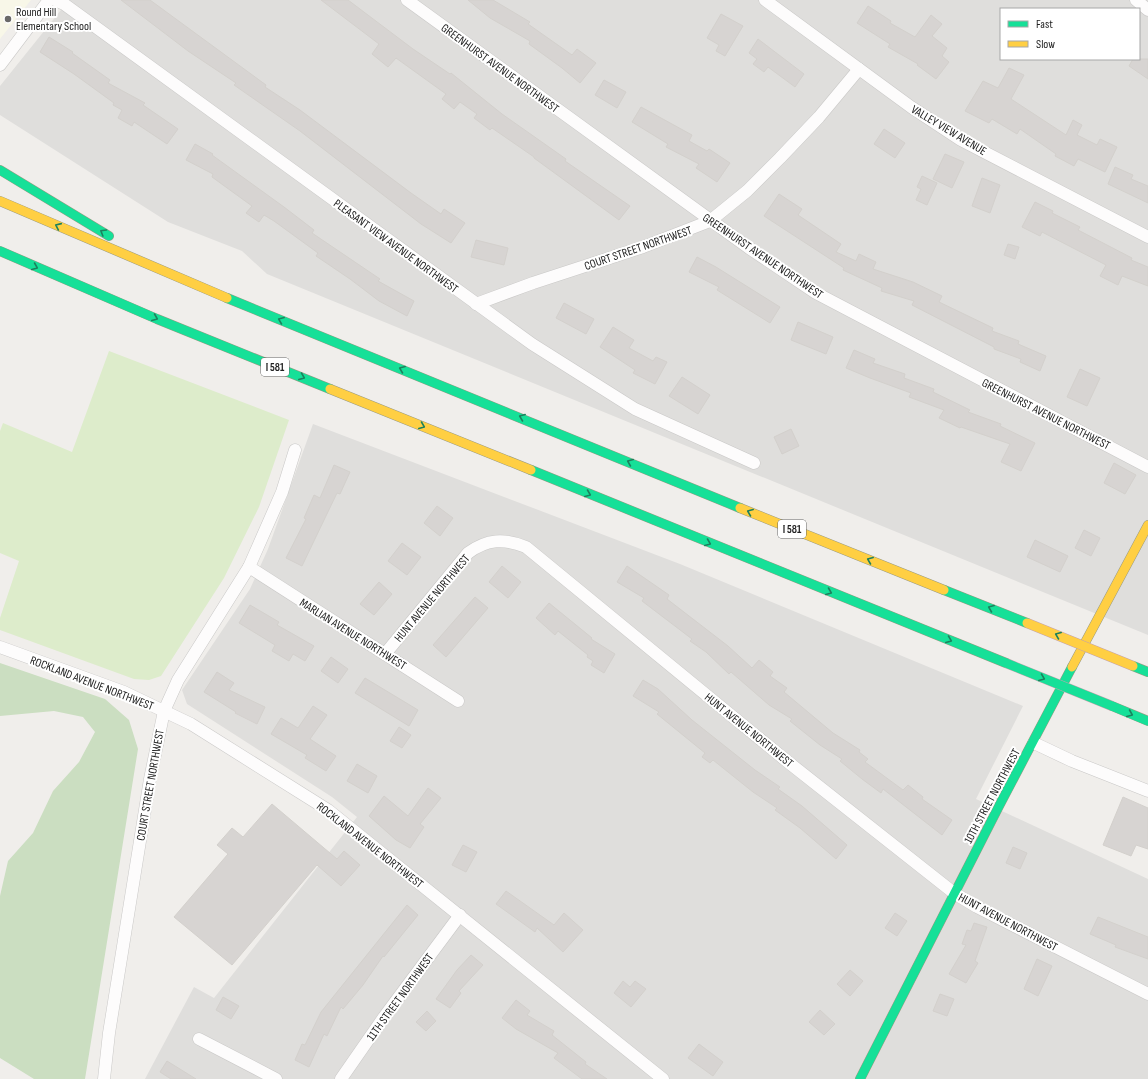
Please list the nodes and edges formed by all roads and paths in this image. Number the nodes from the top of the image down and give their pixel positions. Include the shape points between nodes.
1 (49, 0) edge
2 (55, 0) edge
3 (407, 0) edge
4 (765, 0) edge
5 (1136, 0) edge
6 (1148, 10) edge
7 (0, 65) edge
8 (859, 69) junction
9 (0, 170) edge
10 (0, 201) edge
11 (710, 221) junction
12 (1148, 237) edge
13 (0, 251) edge
14 (158, 270) junction
15 (476, 304) junction
16 (295, 450) dead end
17 (754, 463) dead end
18 (1148, 467) edge
19 (1148, 525) edge
20 (249, 567) junction
21 (0, 647) edge
22 (385, 654) junction
23 (1148, 672) edge
24 (458, 701) dead end
25 (164, 711) junction
26 (1148, 721) edge
27 (1034, 743) junction
28 (1148, 792) edge
29 (954, 893) junction
30 (460, 916) junction
31 (1148, 994) edge
32 (199, 1039) dead end
33 (104, 1079) edge
34 (276, 1079) edge
35 (341, 1079) edge
36 (663, 1079) edge
37 (860, 1079) edge

1 - 7 street
2 - 15 street, PLEASANT VIEW AVENUE NORTHWEST via 64,4
3 - 11 street, GREENHURST AVENUE NORTHWEST
4 - 8 street, VALLEY VIEW AVENUE
5 - 6 street
8 - 11 street, COURT STREET NORTHWEST via 780,158
8 - 12 street, VALLEY VIEW AVENUE via 961,140
14 -> 9 main road via 110,237
14 -> 10 main road, I 581
11 - 15 street, COURT STREET NORTHWEST via 649,245
11 - 18 street, GREENHURST AVENUE NORTHWEST via 816,293
13 -> 26 main road, I 581, bridge via 164,322
23 -> 14 main road, I 581, bridge
15 - 17 street, PLEASANT VIEW AVENUE NORTHWEST via 532,344 635,409
16 - 20 street, COURT STREET NORTHWEST via 282,492
19 - 27 main road, 10TH STREET NORTHWEST
20 - 22 street, MARLIAN AVENUE NORTHWEST
20 - 25 street, COURT STREET NORTHWEST via 178,680
21 - 25 street, ROCKLAND AVENUE NORTHWEST via 124,692
22 - 24 street, MARLIAN AVENUE NORTHWEST
22 - 29 street, HUNT AVENUE NORTHWEST via 468,553 487,542 512,541 526,547 788,762
25 - 30 street, ROCKLAND AVENUE NORTHWEST via 226,744 328,810
25 - 33 street, COURT STREET NORTHWEST via 149,787 109,1033
27 - 28 street
27 - 29 main road, 10TH STREET NORTHWEST
29 - 31 street, HUNT AVENUE NORTHWEST
29 - 37 main road, 10TH STREET NORTHWEST
30 - 35 street, 11TH STREET NORTHWEST
30 - 36 street, ROCKLAND AVENUE NORTHWEST
32 - 34 street

